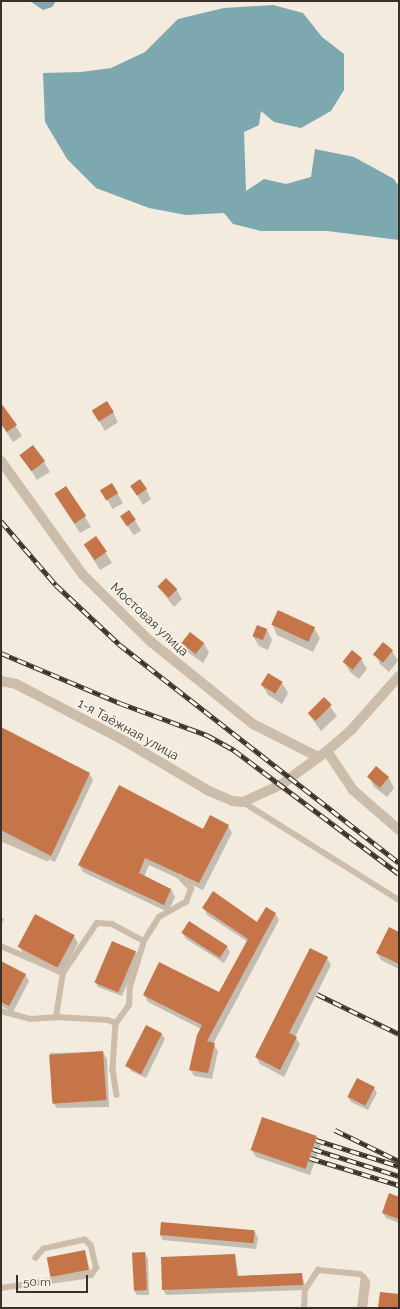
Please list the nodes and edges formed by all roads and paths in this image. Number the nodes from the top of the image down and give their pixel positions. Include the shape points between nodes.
1 (1, 460) edge
2 (399, 676) edge
3 (1, 681) edge
4 (327, 751) junction
5 (318, 757) junction
6 (243, 802) junction
7 (399, 830) edge
8 (1, 838) edge
9 (47, 858) dead end
10 (180, 878) dead end
11 (399, 900) edge
12 (144, 941) junction
13 (1, 946) edge
14 (63, 973) junction
15 (1, 1011) edge
16 (56, 1017) junction
17 (116, 1023) junction
18 (117, 1095) dead end
19 (36, 1258) dead end
20 (365, 1282) joint
21 (1, 1288) edge
22 (304, 1308) edge
23 (362, 1308) edge

1 - 5 street, Мостовая улица via 83,575 150,641 253,724
2 - 4 street via 352,729
3 - 6 street, 1-я Таёжная улица via 16,684 123,740 209,791 232,801
4 - 5 street
4 - 7 street via 353,790
5 - 6 street via 282,784
6 - 11 lane
8 - 9 lane
10 - 12 lane via 191,889 186,902 159,917
12 - 14 lane via 112,924 97,923
12 - 17 lane via 130,987 129,1004
13 - 14 lane
14 - 16 lane
15 - 16 lane via 30,1020
16 - 17 lane via 108,1020
17 - 18 lane via 113,1070
19 - 21 lane via 44,1249 85,1240 91,1246 96,1268 91,1275
20 - 22 lane via 360,1274 318,1270 305,1290
20 - 23 street

